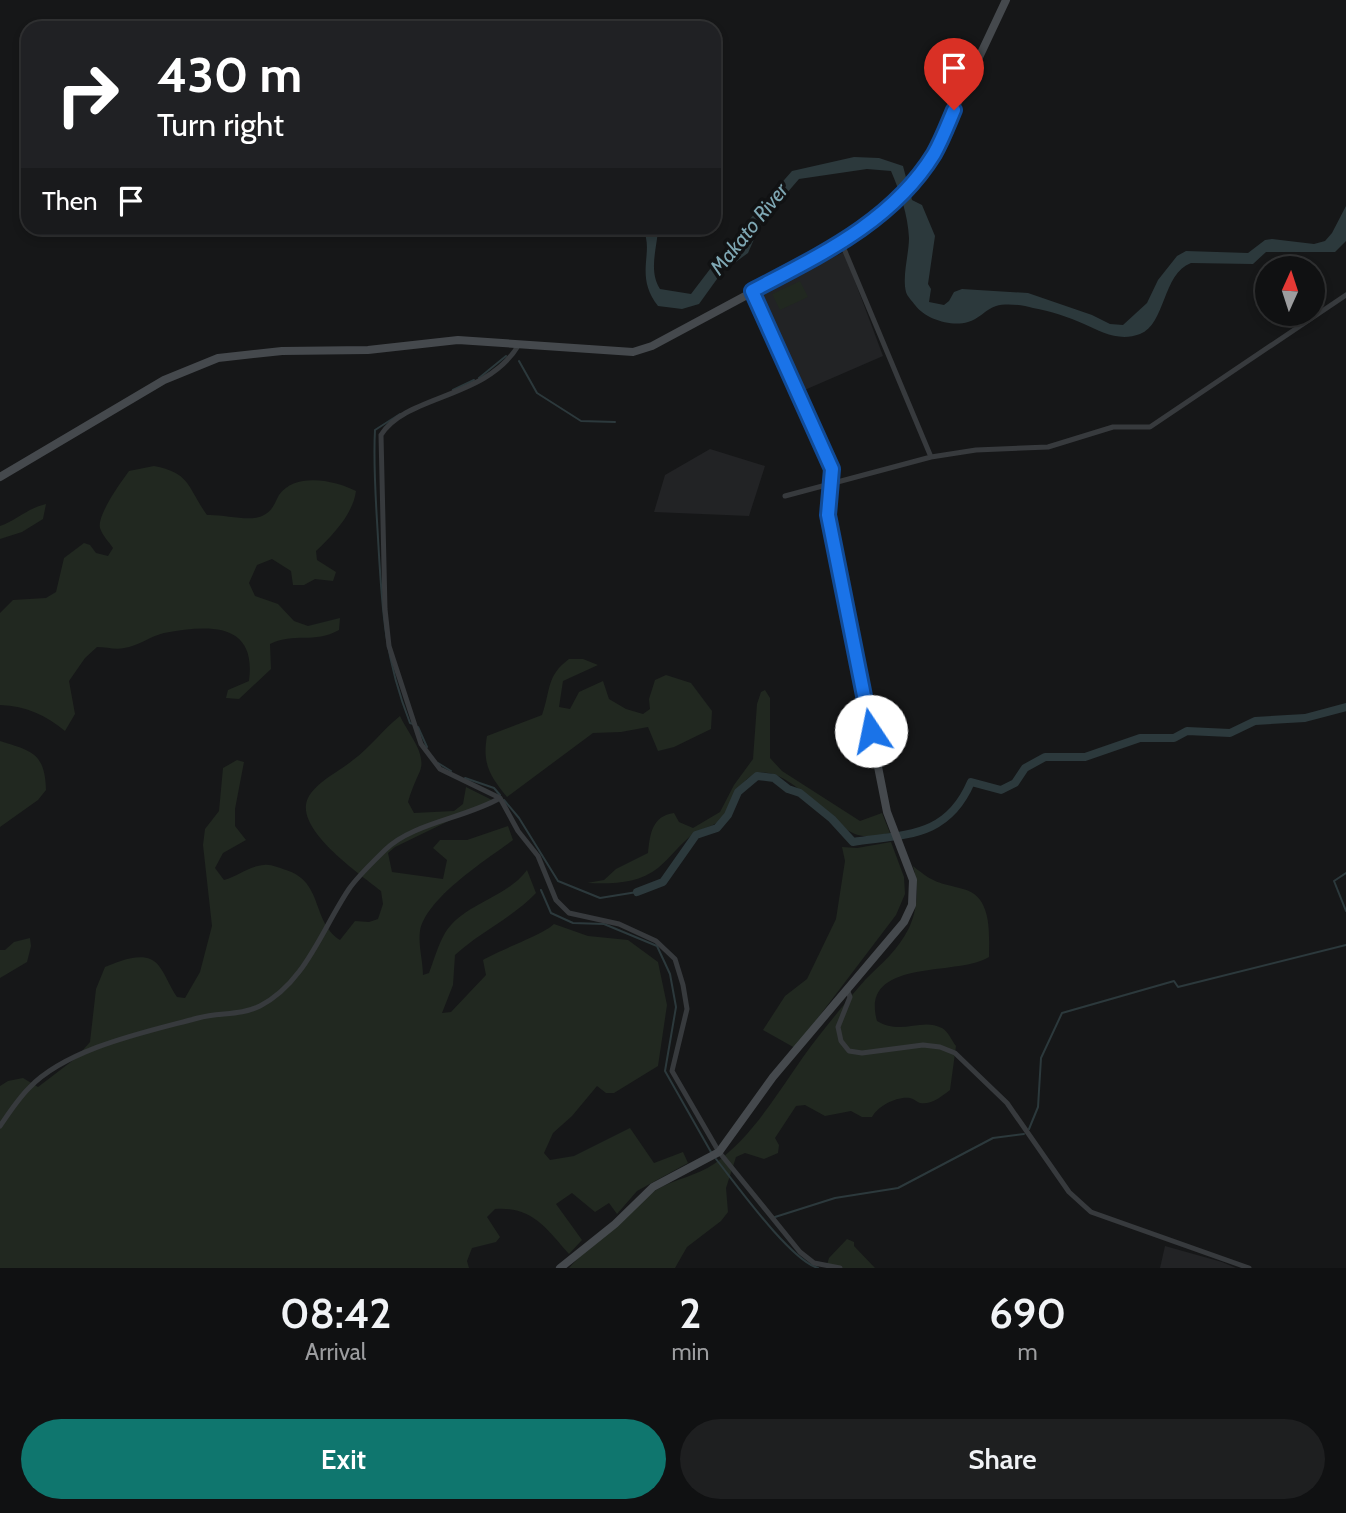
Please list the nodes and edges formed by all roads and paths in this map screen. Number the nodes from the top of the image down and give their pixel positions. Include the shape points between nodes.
1 (1006, 0) edge
2 (842, 244) junction
3 (752, 291) junction
4 (1346, 295) edge
5 (518, 346) junction
6 (931, 457) junction
7 (0, 477) edge
8 (832, 484) junction
9 (785, 496) dead end
10 (500, 798) junction
11 (847, 988) junction
12 (0, 1126) edge
13 (719, 1152) junction
14 (560, 1268) edge
15 (841, 1268) edge
16 (1249, 1268) edge

1 - 2 street via 934,153 891,206
2 - 3 street
2 - 6 street
3 - 5 street via 634,352
3 - 8 street via 832,469
4 - 6 street via 1150,427 1113,427 1048,447
5 - 7 street via 458,340 218,358 164,380
5 - 10 street via 508,363 486,379 387,426 380,449 389,646 421,744 440,769
6 - 8 street
8 - 9 street
8 - 11 street via 828,515 887,812 913,880 912,905 904,922
10 - 12 street via 384,850 350,887 284,991 234,1014 200,1017 104,1044 48,1072
10 - 13 street via 538,856 556,900 569,913 619,924 656,940 675,959 687,1009 672,1070
11 - 13 street
11 - 16 street via 849,997 838,1027 849,1051 923,1045 956,1053 1007,1103 1069,1192 1091,1212
13 - 14 street via 653,1187
13 - 15 street via 800,1252 814,1263

